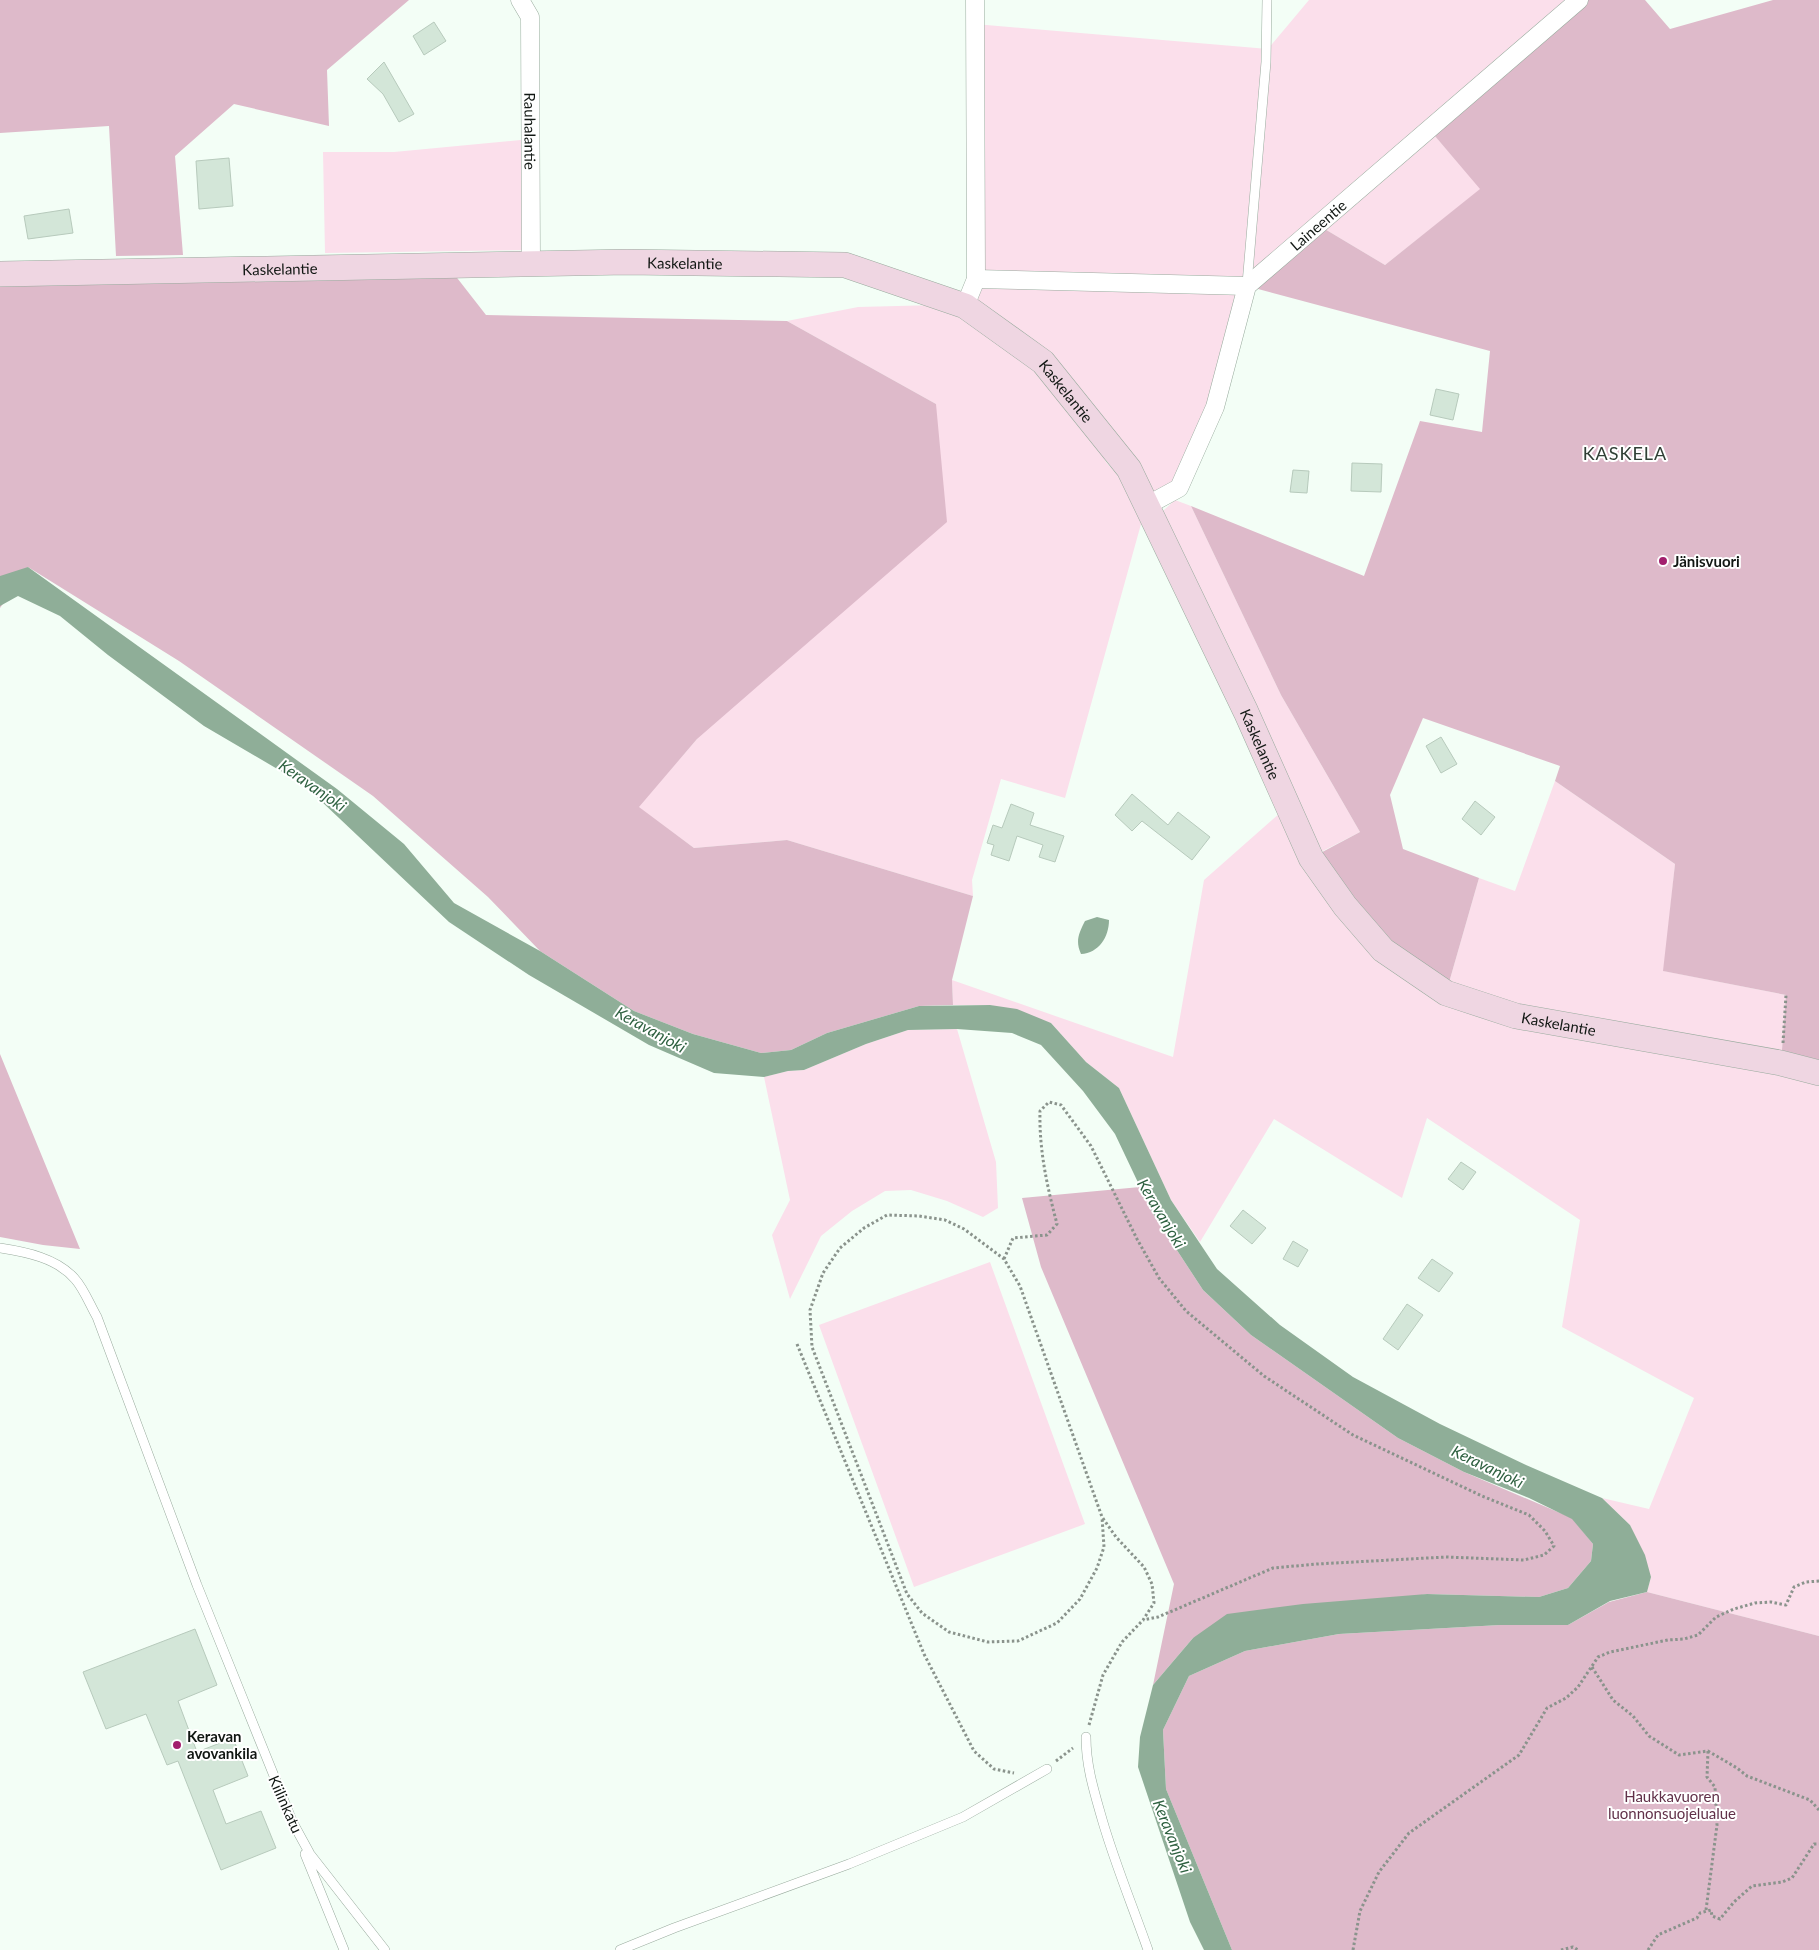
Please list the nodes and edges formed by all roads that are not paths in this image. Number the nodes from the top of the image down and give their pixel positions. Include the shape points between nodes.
1 (520, 0) edge
2 (975, 0) edge
3 (1268, 0) edge
4 (1579, 0) edge
5 (531, 264) junction
6 (0, 266) edge
7 (0, 274) edge
8 (976, 279) junction
9 (1247, 286) junction
10 (965, 306) junction
11 (1146, 506) junction
12 (1819, 1073) edge
13 (0, 1248) edge
14 (1086, 1736) road end
15 (1047, 1769) road end
16 (293, 1823) junction
17 (344, 1950) edge
18 (385, 1950) edge
19 (620, 1950) edge
20 (1148, 1950) edge

1 - 5 street, Rauhalantie via 530,17
2 - 8 street
3 - 9 lane via 1266,62
4 - 9 street, Laineentie
5 - 7 street, Kaskelantie
5 - 10 street, Kaskelantie via 845,265
6 - 7 lane
8 - 9 street
8 - 10 street
9 - 11 street via 1215,407 1179,488
10 - 11 street, Kaskelantie via 1043,362 1129,469
11 - 12 street, Kaskelantie via 1246,712 1311,858 1345,906 1383,950 1446,993 1516,1016 1781,1063
13 - 16 lane, Kiilinkatu via 40,1256 60,1266 76,1280 97,1317 197,1585
14 - 20 lane via 1092,1788
15 - 19 lane via 963,1817 849,1864
16 - 17 lane
16 - 18 lane, Kiilinkatu via 310,1854

